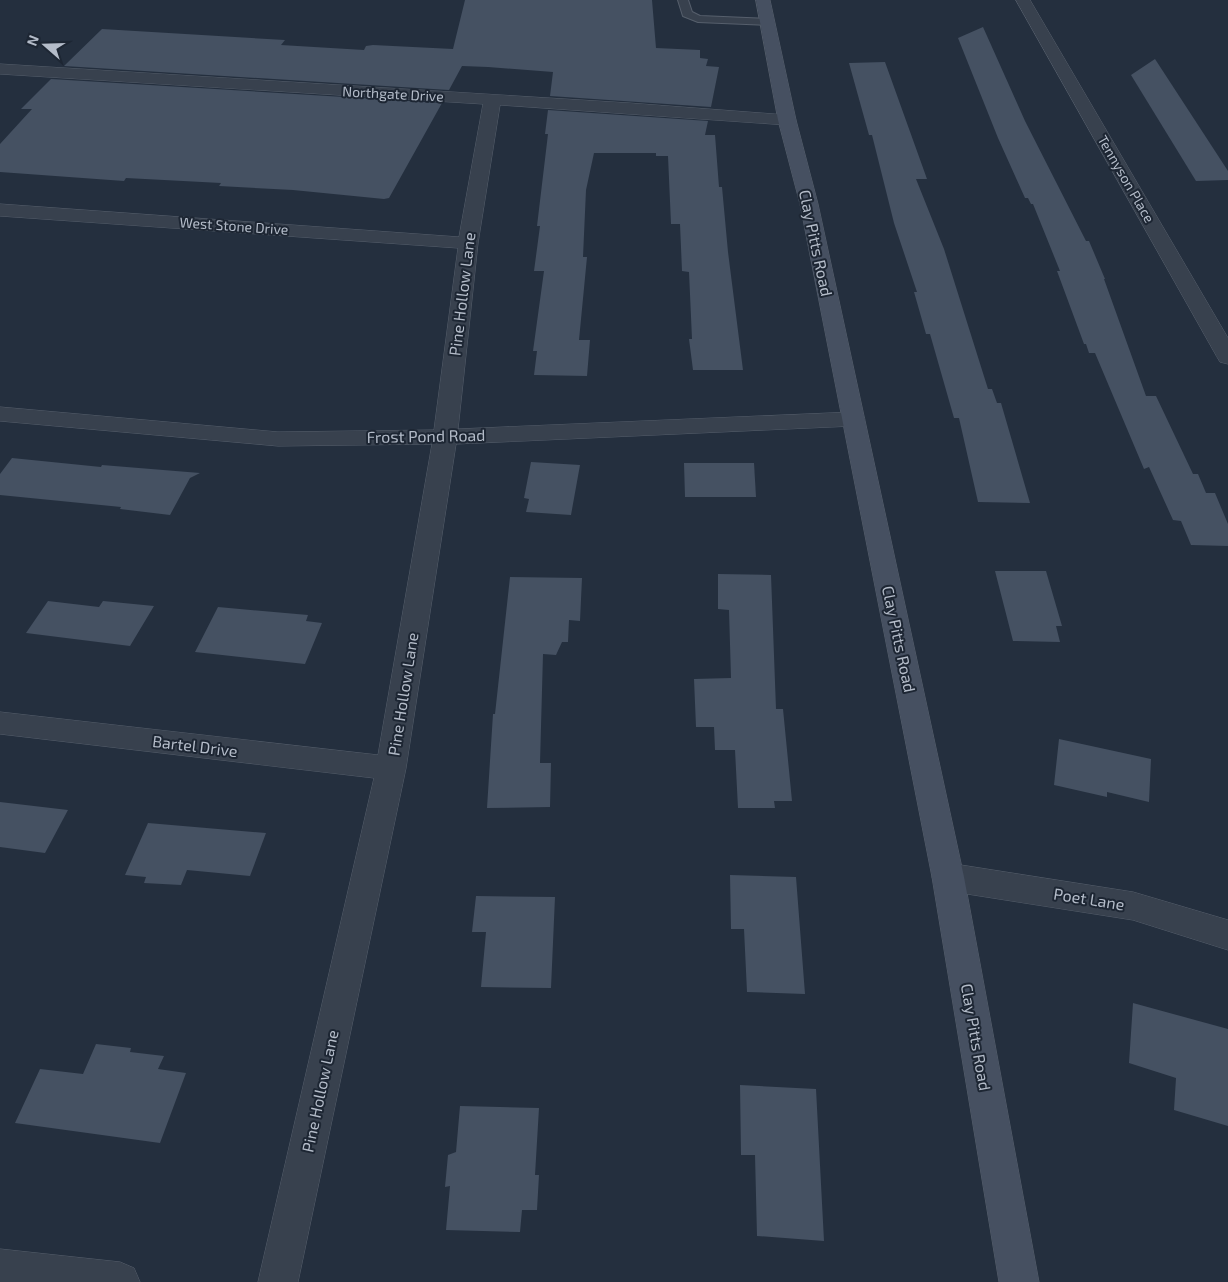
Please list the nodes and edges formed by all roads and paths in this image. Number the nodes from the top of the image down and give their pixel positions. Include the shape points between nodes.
1 (683, 0) edge
2 (763, 0) edge
3 (1023, 0) edge
4 (767, 22) junction
5 (0, 69) edge
6 (492, 100) junction
7 (787, 120) junction
8 (0, 210) edge
9 (468, 243) junction
10 (1228, 357) edge
11 (0, 414) edge
12 (853, 419) junction
13 (445, 437) junction
14 (0, 723) edge
15 (391, 768) junction
16 (948, 877) junction
17 (1228, 936) edge
18 (0, 1269) edge
19 (120, 1282) edge
20 (278, 1282) edge
21 (1019, 1282) edge

1 - 4 lane via 686,14 698,19
2 - 4 street, Clay Pitts Road
3 - 10 street, Tennyson Place
4 - 7 street, Clay Pitts Road
5 - 6 street, Northgate Drive
6 - 7 street, Northgate Drive
6 - 9 street, Pine Hollow Lane
7 - 12 street, Clay Pitts Road via 809,204
8 - 9 street, West Stone Drive
9 - 13 street, Pine Hollow Lane
11 - 13 street, Frost Pond Road via 278,439
12 - 13 street, Frost Pond Road
12 - 16 street, Clay Pitts Road
13 - 15 street, Pine Hollow Lane
14 - 15 street, Bartel Drive
15 - 20 street, Pine Hollow Lane
16 - 17 street, Poet Lane via 1132,906
16 - 21 street, Clay Pitts Road
18 - 19 street

